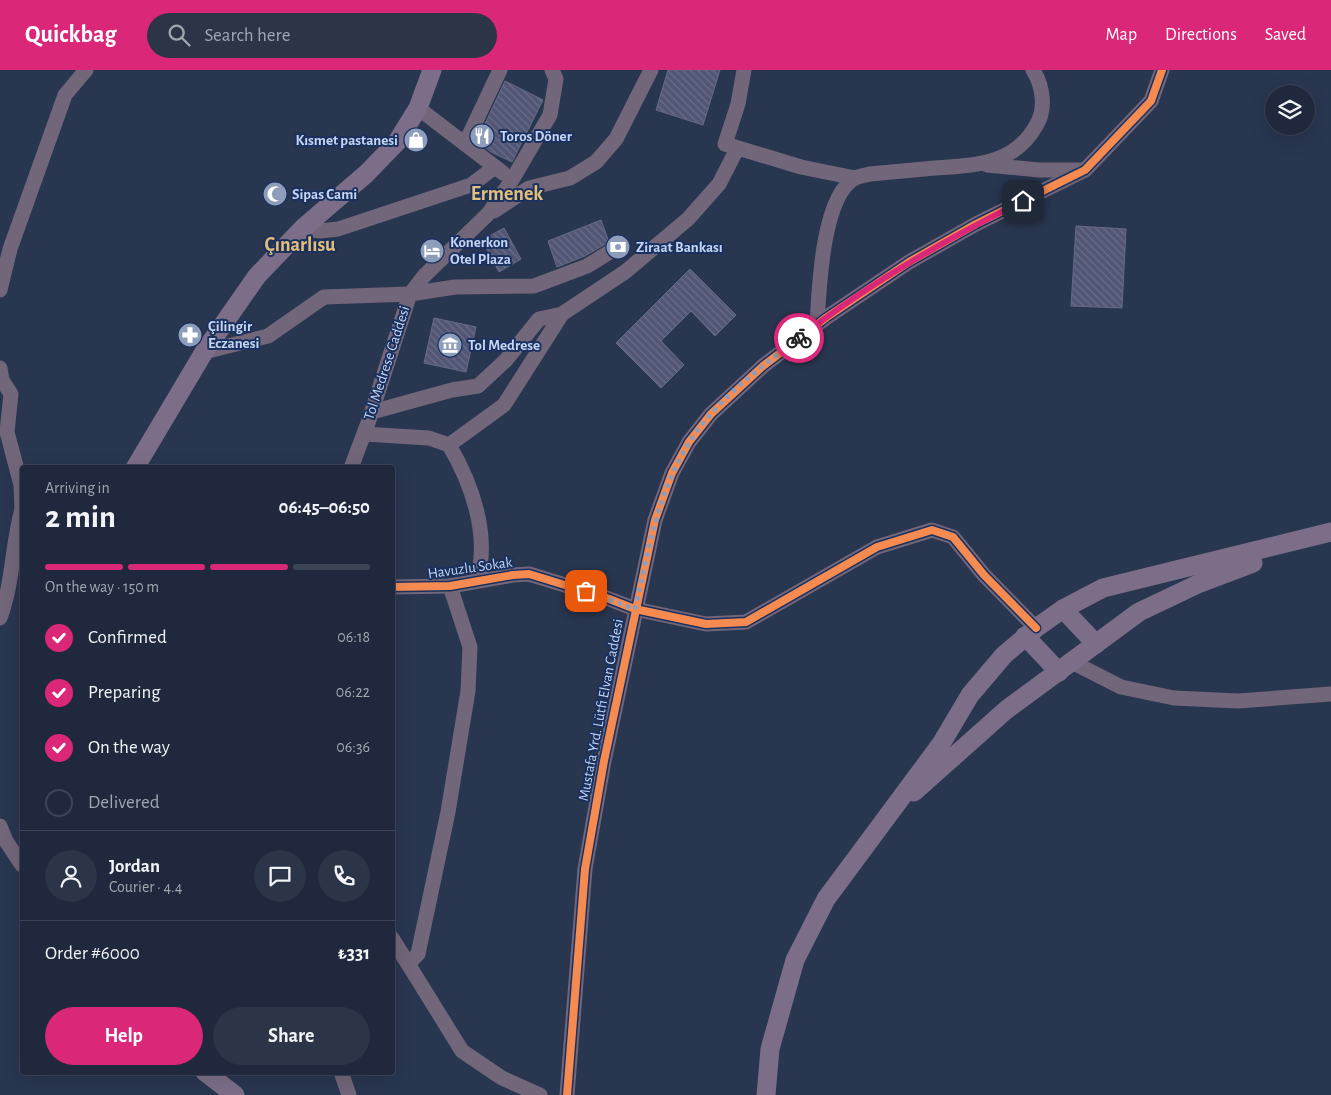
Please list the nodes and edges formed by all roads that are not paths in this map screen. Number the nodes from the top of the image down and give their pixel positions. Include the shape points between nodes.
1 (86, 70) edge
2 (432, 70) edge
3 (500, 70) edge
4 (552, 70) edge
5 (651, 70) edge
6 (744, 70) edge
7 (1033, 70) edge
8 (1162, 70) edge
9 (418, 108) junction
10 (465, 144) junction
11 (737, 149) junction
12 (983, 165) junction
13 (495, 167) junction
14 (1086, 170) junction
15 (855, 178) junction
16 (512, 180) junction
17 (488, 214) junction
18 (303, 228) junction
19 (618, 247) dead end
20 (0, 290) edge
21 (410, 294) junction
22 (562, 314) junction
23 (817, 324) junction
24 (204, 352) junction
25 (0, 368) edge
26 (372, 412) junction
27 (364, 434) junction
28 (449, 444) junction
29 (137, 465) edge
30 (352, 465) edge
31 (20, 481) edge
32 (20, 516) edge
33 (1331, 532) edge
34 (477, 580) junction
35 (450, 586) junction
36 (395, 588) edge
37 (635, 609) junction
38 (1063, 609) junction
39 (0, 618) edge
40 (1031, 632) junction
41 (1096, 644) junction
42 (1065, 667) junction
43 (1331, 694) edge
44 (887, 816) junction
45 (0, 826) edge
46 (20, 862) edge
47 (395, 943) edge
48 (408, 964) junction
49 (209, 1075) edge
50 (342, 1075) edge
51 (235, 1095) edge
52 (349, 1095) edge
53 (540, 1095) edge
54 (567, 1095) edge
55 (766, 1095) edge

1 - 20 street via 65,95 10,249
2 - 9 main road
3 - 10 street
4 - 16 street via 556,79 550,115
5 - 17 street via 616,139 596,162 570,178 530,188
6 - 11 street via 738,104 725,144
7 - 12 street via 1043,98 1041,118 1020,147
8 - 14 street, Mustafa Yrd. Lütfi Elvan Caddesi via 1150,101
9 - 10 street
9 - 18 main road via 396,142 366,174
10 - 13 street
11 - 15 street
11 - 22 street via 719,184 688,219 626,272
12 - 14 street
12 - 15 street
13 - 16 street
13 - 18 street via 471,186 338,230
14 - 23 street, Mustafa Yrd. Lütfi Elvan Caddesi via 976,224 909,262
15 - 23 street via 838,196 828,232 821,261
16 - 17 street
17 - 21 street via 424,276
18 - 24 main road via 257,276
19 - 21 street, Tol Medrese Caddesi via 587,266 534,286 455,287
21 - 24 street via 324,297 268,336
21 - 26 street, Tol Medrese Caddesi
22 - 26 street via 538,318 506,360 478,386
22 - 28 street via 504,405
23 - 37 street, Mustafa Yrd. Lütfi Elvan Caddesi via 763,366 711,414 689,442 672,473 655,520
24 - 29 main road
25 - 31 street via 2,380 11,394 7,432
26 - 27 street, Tol Medrese Caddesi
27 - 28 street via 428,438
27 - 30 street, Tol Medrese Caddesi
28 - 34 street via 463,468 481,531 482,561
32 - 39 street via 14,537 9,594
33 - 38 main road via 1103,588
33 - 41 main road via 1200,583 1140,612
34 - 35 street, Havuzlu Sokak
34 - 37 street, Havuzlu Sokak via 529,574
35 - 36 street, Havuzlu Sokak
35 - 48 street via 470,647 468,692 448,812 418,954
37 - 40 street, Havuzlu Sokak via 706,624 746,622 877,547 932,530 953,537
37 - 54 street, Mustafa Yrd. Lütfi Elvan Caddesi via 585,869
38 - 40 main road
38 - 41 main road
40 - 42 main road
40 - 44 main road via 1004,655 970,696 941,744
41 - 42 main road
42 - 43 street via 1121,687 1174,698 1238,701
42 - 44 main road via 1006,710
44 - 55 main road via 826,899 795,960 770,1049
45 - 46 street
47 - 48 street
48 - 53 street via 462,1051 502,1078
49 - 51 main road
50 - 52 street

